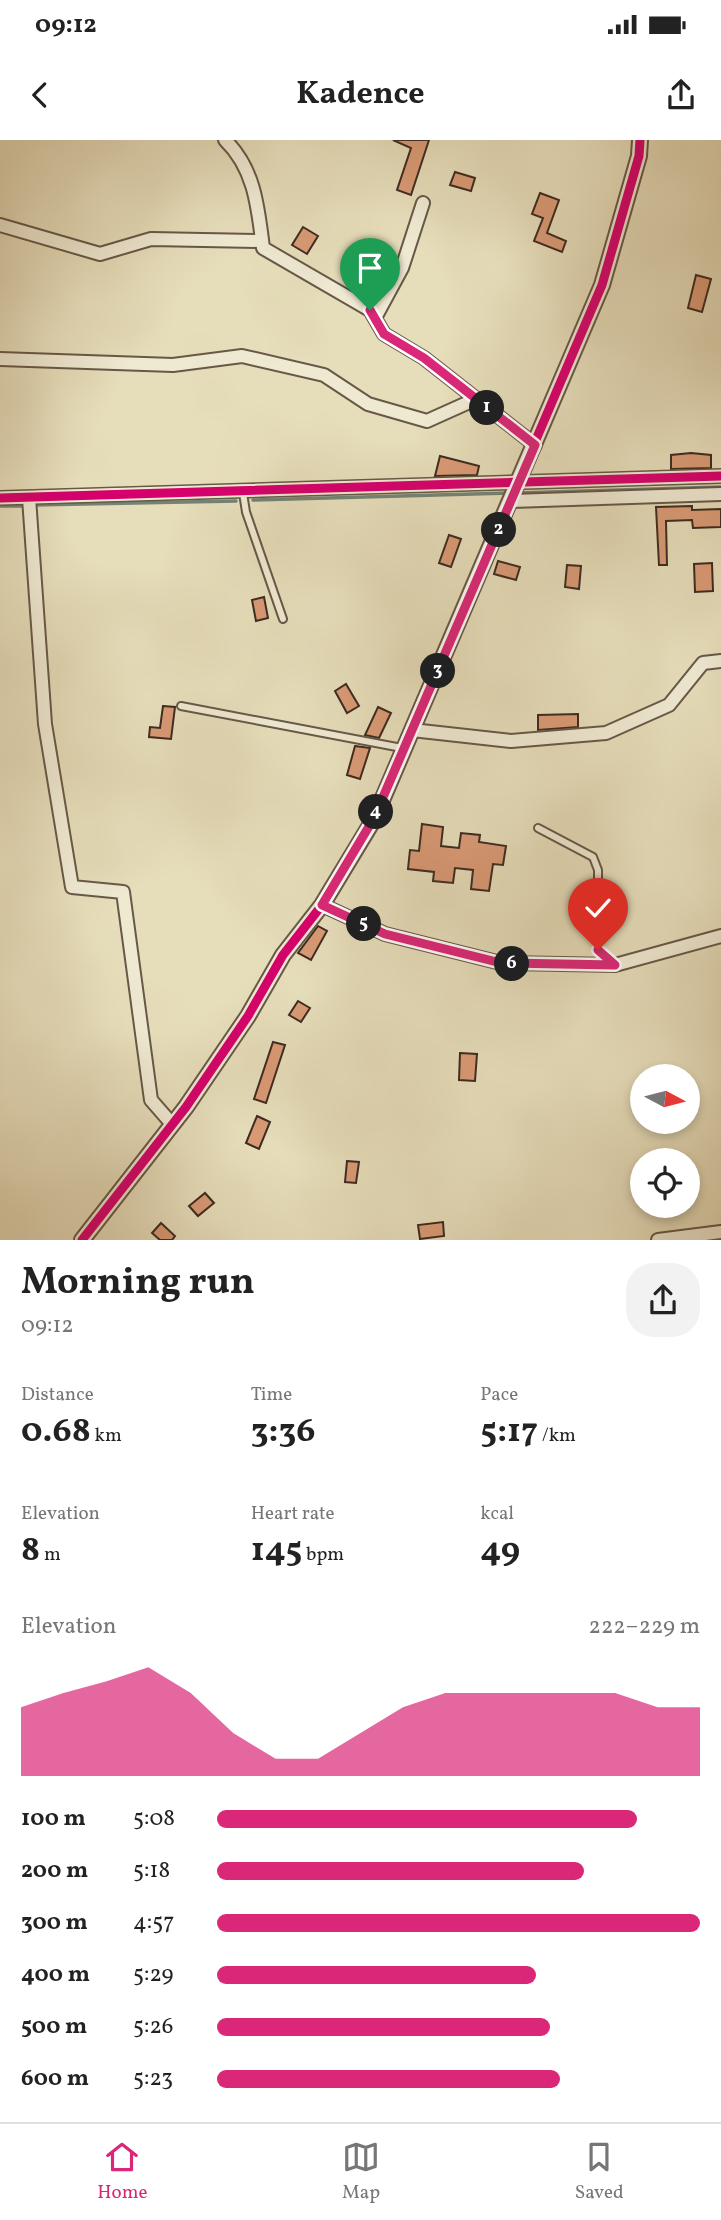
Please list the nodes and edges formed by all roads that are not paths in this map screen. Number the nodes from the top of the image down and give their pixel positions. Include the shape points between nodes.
1 (225, 140) edge
2 (640, 140) edge
3 (423, 203) dead end
4 (0, 225) edge
5 (262, 241) junction
6 (375, 317) junction
7 (0, 359) edge
8 (476, 399) junction
9 (535, 445) junction
10 (721, 476) edge
11 (519, 483) junction
12 (243, 493) junction
13 (721, 494) edge
14 (0, 498) edge
15 (512, 501) junction
16 (30, 503) junction
17 (283, 619) dead end
18 (721, 661) edge
19 (181, 706) dead end
20 (412, 730) junction
21 (404, 748) junction
22 (538, 828) dead end
23 (322, 905) junction
24 (721, 936) edge
25 (615, 965) junction
26 (172, 1124) junction
27 (721, 1232) edge
28 (82, 1240) edge
29 (657, 1240) edge

1 - 5 street via 241,155 256,193
2 - 9 street via 602,285
3 - 6 street via 402,268
4 - 5 street via 100,254 150,239
5 - 6 street via 263,248
6 - 8 street via 384,334
7 - 8 street via 173,365 242,356 324,375 368,404 427,421
8 - 9 street
9 - 11 street
10 - 11 street
11 - 12 street
11 - 15 street
12 - 16 street
12 - 17 lane
13 - 15 street
14 - 16 street
15 - 20 street
16 - 26 street via 45,724 72,887 123,892 151,1100
18 - 20 street via 703,663 669,705 606,733 511,741
19 - 21 lane
20 - 21 street
21 - 23 street via 374,818
22 - 25 lane via 593,857 598,870 598,950
23 - 25 street via 385,934 501,963
23 - 26 street
24 - 25 street
26 - 28 street
27 - 29 street

